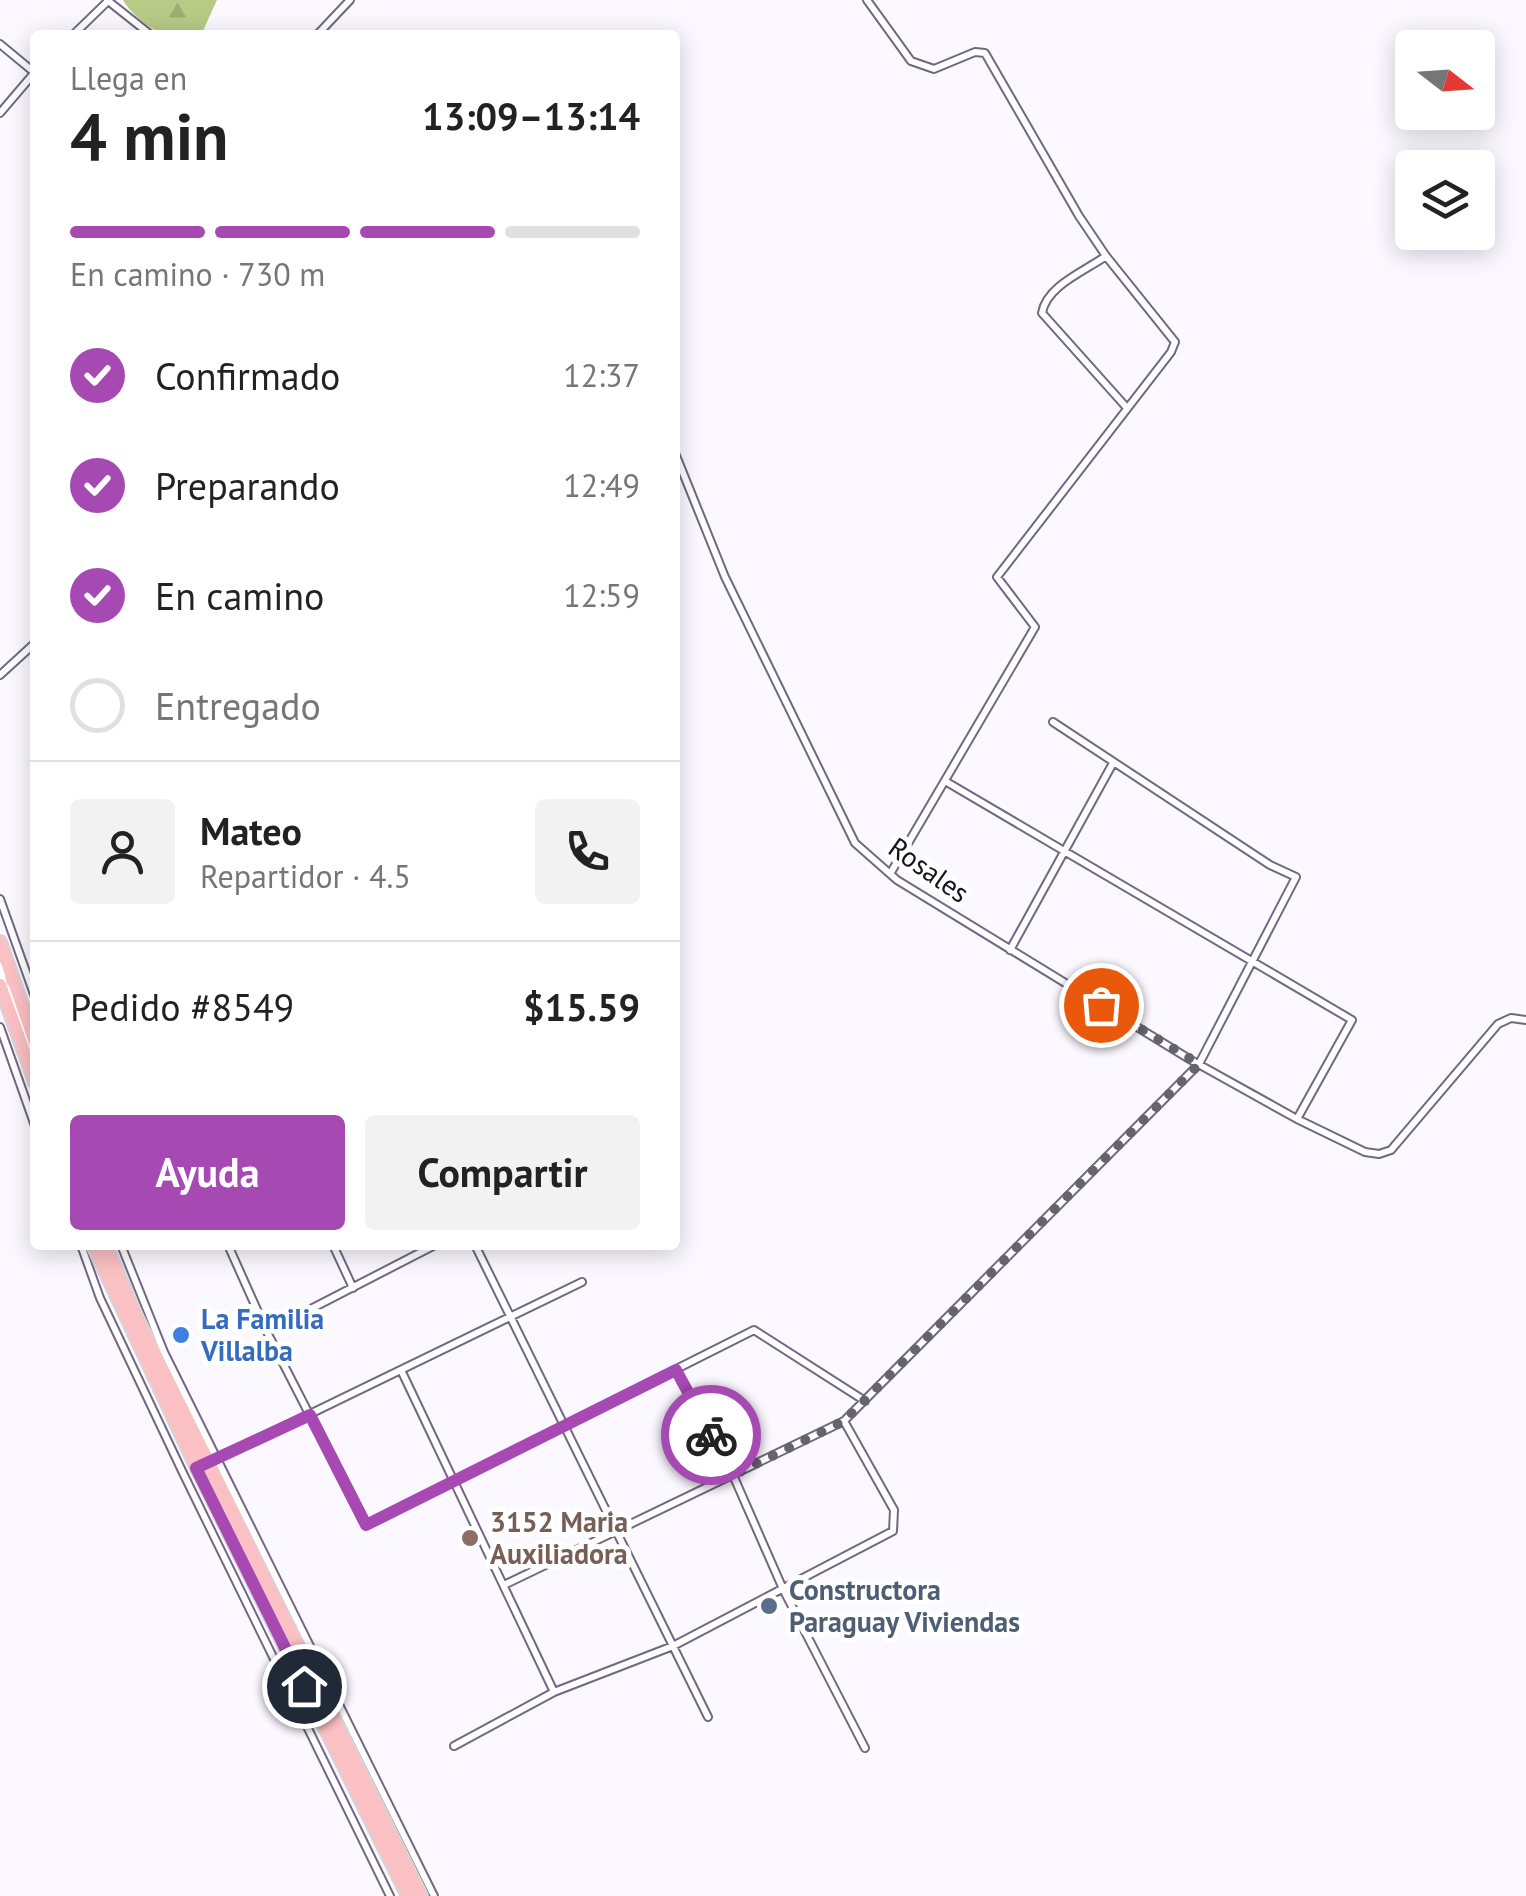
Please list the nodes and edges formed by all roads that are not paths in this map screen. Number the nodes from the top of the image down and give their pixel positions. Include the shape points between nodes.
1 (108, 0) edge
2 (350, 0) edge
3 (867, 0) edge
4 (78, 30) edge
5 (145, 30) edge
6 (323, 30) edge
7 (0, 44) edge
8 (30, 69) edge
9 (30, 79) edge
10 (0, 112) edge
11 (1106, 256) junction
12 (1127, 408) junction
13 (680, 465) edge
14 (30, 648) edge
15 (0, 675) edge
16 (1053, 722) dead end
17 (1113, 763) junction
18 (945, 782) junction
19 (1066, 850) junction
20 (890, 874) junction
21 (0, 900) edge
22 (0, 942) edge
23 (1010, 950) junction
24 (1252, 962) junction
25 (0, 966) edge
26 (30, 983) edge
27 (1, 987) edge
28 (1526, 1020) edge
29 (0, 1028) edge
30 (30, 1028) edge
31 (30, 1049) edge
32 (1199, 1064) junction
33 (30, 1068) edge
34 (30, 1112) edge
35 (1297, 1119) junction
36 (230, 1250) edge
37 (334, 1250) edge
38 (425, 1250) edge
39 (477, 1250) edge
40 (111, 1253) edge
41 (582, 1282) dead end
42 (352, 1288) junction
43 (511, 1318) junction
44 (267, 1332) junction
45 (401, 1370) junction
46 (676, 1370) junction
47 (865, 1401) junction
48 (310, 1415) junction
49 (844, 1421) junction
50 (564, 1426) junction
51 (207, 1464) junction
52 (733, 1475) junction
53 (455, 1482) junction
54 (617, 1532) junction
55 (504, 1585) junction
56 (783, 1589) junction
57 (673, 1646) junction
58 (554, 1692) junction
59 (708, 1717) dead end
60 (454, 1746) dead end
61 (865, 1748) dead end
62 (390, 1896) edge
63 (408, 1896) edge
64 (421, 1896) edge
65 (434, 1896) edge

1 - 4 street
1 - 5 street
2 - 6 street
3 - 11 street via 912,61 934,69 985,54
7 - 8 street
9 - 10 street
11 - 12 street via 1175,342
11 - 12 street via 1051,295 1042,314
12 - 18 street via 997,576 1035,627
13 - 20 street, Rosales via 726,577 855,843
14 - 15 street
16 - 17 street
17 - 19 street
17 - 24 street via 1296,877
18 - 19 street
18 - 20 street
19 - 23 street
19 - 24 street
20 - 23 street, Rosales
21 - 26 street
22 - 30 highway
23 - 32 street, Rosales
24 - 32 street
24 - 35 street via 1352,1020
25 - 27 street
27 - 31 street via 9,989
27 - 33 highway
28 - 35 street, Rosales via 1498,1024 1391,1150 1366,1152
29 - 34 street
32 - 35 street, Rosales
32 - 47 street
36 - 44 street
37 - 42 street
38 - 42 street
39 - 43 street
40 - 51 highway
40 - 51 street via 164,1352
40 - 62 street via 100,1298
41 - 43 street
42 - 44 street
43 - 45 street
43 - 50 street
44 - 48 street
45 - 48 street
45 - 53 street
46 - 47 street via 754,1330
46 - 50 street
46 - 52 street
47 - 49 street
48 - 51 street
48 - 53 street via 366,1525
49 - 52 street
49 - 56 street via 894,1510 893,1531
50 - 53 street
50 - 54 street
51 - 63 highway
51 - 64 highway
51 - 65 street
52 - 54 street
52 - 56 street
53 - 55 street
54 - 55 street
54 - 57 street
55 - 58 street
56 - 57 street
56 - 61 street
57 - 58 street
57 - 59 street
58 - 60 street

